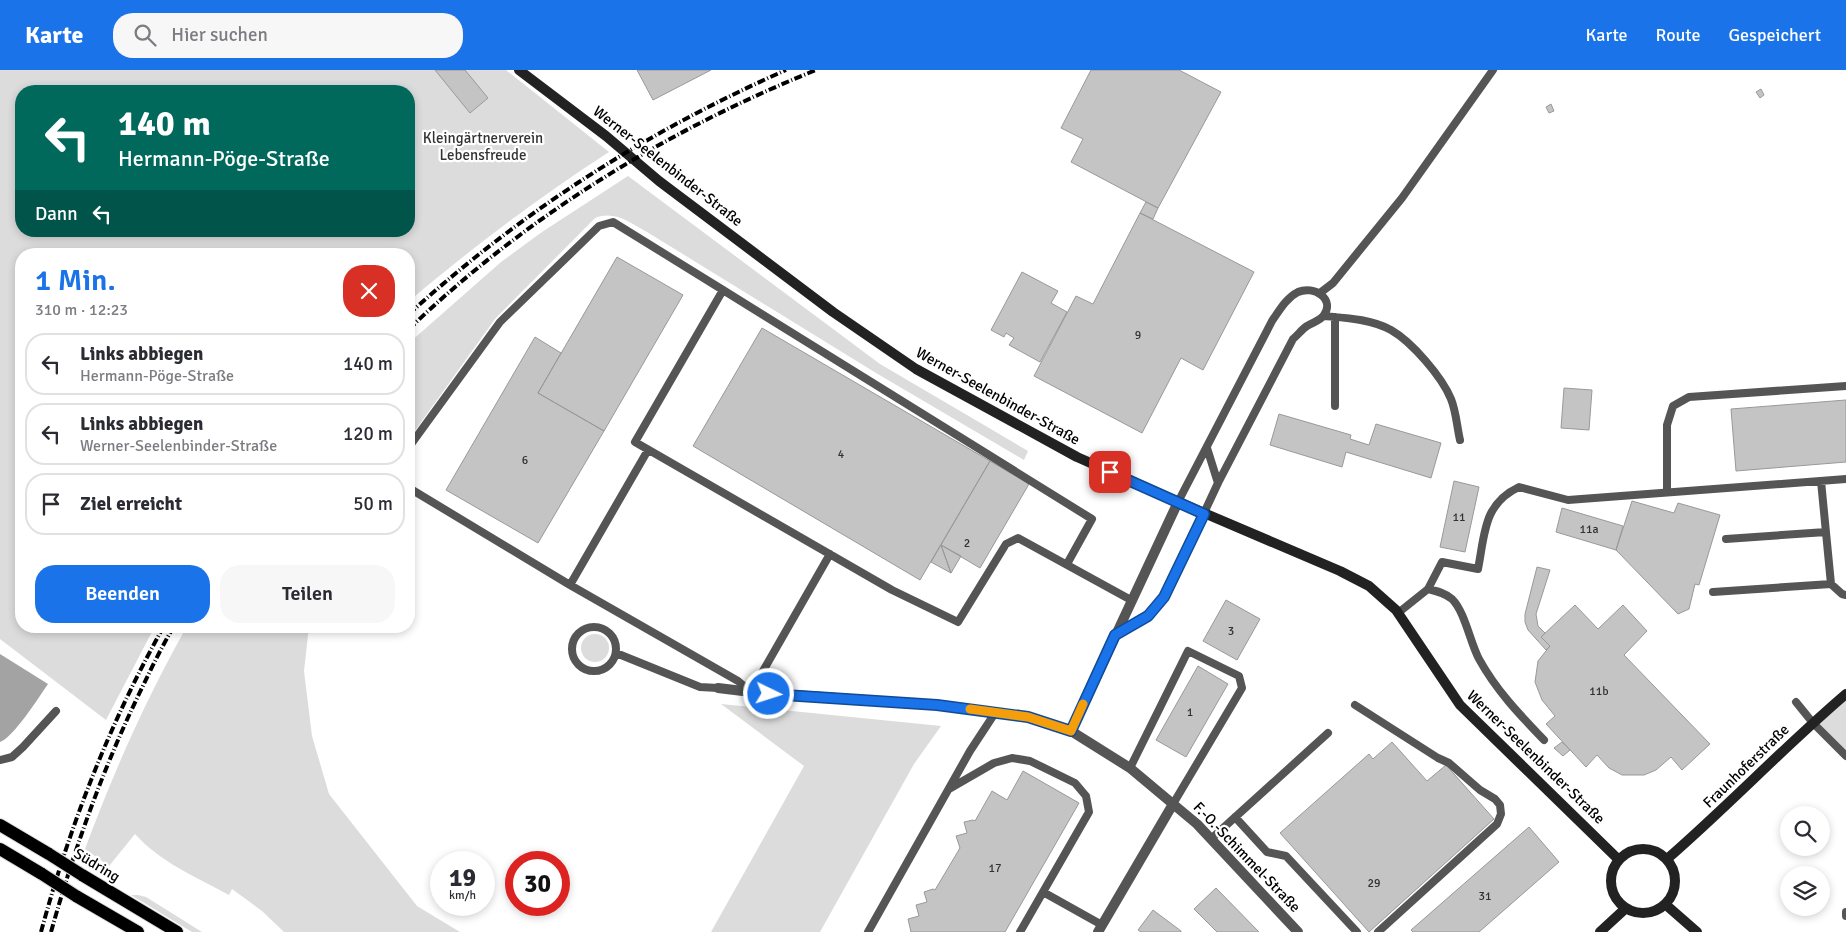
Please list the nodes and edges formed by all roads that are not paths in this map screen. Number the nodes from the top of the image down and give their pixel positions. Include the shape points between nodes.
1 (520, 70) edge
2 (1493, 70) edge
3 (723, 290) junction
4 (1320, 292) junction
5 (1324, 316) junction
6 (1335, 317) junction
7 (1846, 386) edge
8 (1335, 406) dead end
9 (415, 439) edge
10 (1460, 440) dead end
11 (1207, 448) junction
12 (648, 450) junction
13 (1846, 479) edge
14 (1821, 481) junction
15 (1218, 483) junction
16 (415, 492) edge
17 (1667, 492) junction
18 (1178, 502) junction
19 (1204, 514) junction
20 (1826, 532) junction
21 (1726, 539) dead end
22 (830, 554) junction
23 (1067, 564) junction
24 (1831, 584) junction
25 (570, 585) junction
26 (1428, 589) junction
27 (1713, 592) dead end
28 (1846, 595) edge
29 (1131, 600) junction
30 (1398, 613) junction
31 (1115, 635) junction
32 (616, 653) junction
33 (718, 688) joint
34 (751, 692) junction
35 (1846, 694) edge
36 (1796, 702) dead end
37 (1355, 705) dead end
38 (56, 711) dead end
39 (995, 713) junction
40 (1812, 723) junction
41 (1071, 731) junction
42 (1328, 733) dead end
43 (1544, 740) dead end
44 (1846, 756) edge
45 (0, 760) edge
46 (1130, 768) junction
47 (949, 789) junction
48 (1173, 804) junction
49 (1235, 817) junction
50 (0, 825) edge
51 (1211, 839) junction
52 (0, 849) edge
53 (1667, 859) junction
54 (1619, 860) junction
55 (1043, 892) junction
56 (1665, 904) junction
57 (1626, 908) junction
58 (1100, 929) edge
59 (138, 932) edge
60 (177, 932) edge
61 (868, 932) edge
62 (1020, 932) edge
63 (1298, 932) edge
64 (1357, 932) edge
65 (1378, 932) edge
66 (1600, 932) edge
67 (1697, 932) edge

1 - 18 main road, Werner-Seelenbinder-Straße via 659,181 833,312 916,368 1076,456
2 - 4 lane via 1402,198 1333,283
3 - 9 lane via 612,222 599,226 500,322
3 - 12 lane via 635,442
3 - 23 lane via 1092,519
4 - 5 lane via 1326,301
4 - 11 lane via 1310,289 1299,292 1281,308
5 - 6 lane
5 - 15 lane via 1293,339
6 - 8 lane
6 - 10 lane via 1392,330 1420,354 1435,371 1451,399
7 - 17 lane via 1689,397 1672,406 1667,425
11 - 15 lane
11 - 18 lane
12 - 22 lane
12 - 25 lane
13 - 14 lane
14 - 17 lane
14 - 20 lane
15 - 19 lane
16 - 25 lane
17 - 26 lane via 1568,500 1518,487 1495,504 1488,516 1478,569 1442,562
18 - 19 main road, Werner-Seelenbinder-Straße
18 - 29 street
19 - 30 main road, Werner-Seelenbinder-Straße via 1340,571 1369,586
19 - 31 street via 1164,597 1148,616
20 - 21 lane
20 - 24 lane
22 - 23 lane via 892,590 958,622 1006,544 1018,538
22 - 34 lane
23 - 29 lane
24 - 27 lane
24 - 28 lane
25 - 34 lane via 738,681
26 - 30 lane
26 - 43 lane via 1444,593 1454,600 1492,680 1505,699
29 - 31 street
30 - 54 main road, Werner-Seelenbinder-Straße via 1460,705
31 - 41 street
32 - 32 lane via 603,669 589,670 577,662 572,649 583,630 596,627 610,633
32 - 33 lane via 700,687
33 - 34 street, F.-O.-Schimmel-Straße
34 - 39 street, F.-O.-Schimmel-Straße via 937,705
35 - 40 main road, Fraunhoferstraße
36 - 40 lane
37 - 65 lane via 1449,763 1495,799 1501,814 1497,824
38 - 45 lane via 12,757
39 - 41 street, F.-O.-Schimmel-Straße via 1028,717
39 - 47 lane
40 - 44 lane
40 - 53 main road, Fraunhoferstraße
41 - 46 street, F.-O.-Schimmel-Straße
42 - 49 lane
46 - 48 street, F.-O.-Schimmel-Straße
46 - 48 lane via 1188,651 1239,676 1242,688
47 - 55 lane via 994,763 1012,758 1030,761 1076,783 1086,796 1089,812
47 - 61 lane
48 - 51 street, F.-O.-Schimmel-Straße
48 - 58 street
49 - 51 lane
49 - 64 lane via 1267,852 1286,856
50 - 60 main road, Südring, bridge
51 - 63 street, F.-O.-Schimmel-Straße
52 - 59 main road, bridge
53 - 54 main road via 1648,849 1638,849
53 - 56 main road via 1675,877 1675,887
54 - 57 main road via 1611,880 1618,901
55 - 58 lane
55 - 62 lane
56 - 57 main road via 1646,913
56 - 67 main road
57 - 66 main road

